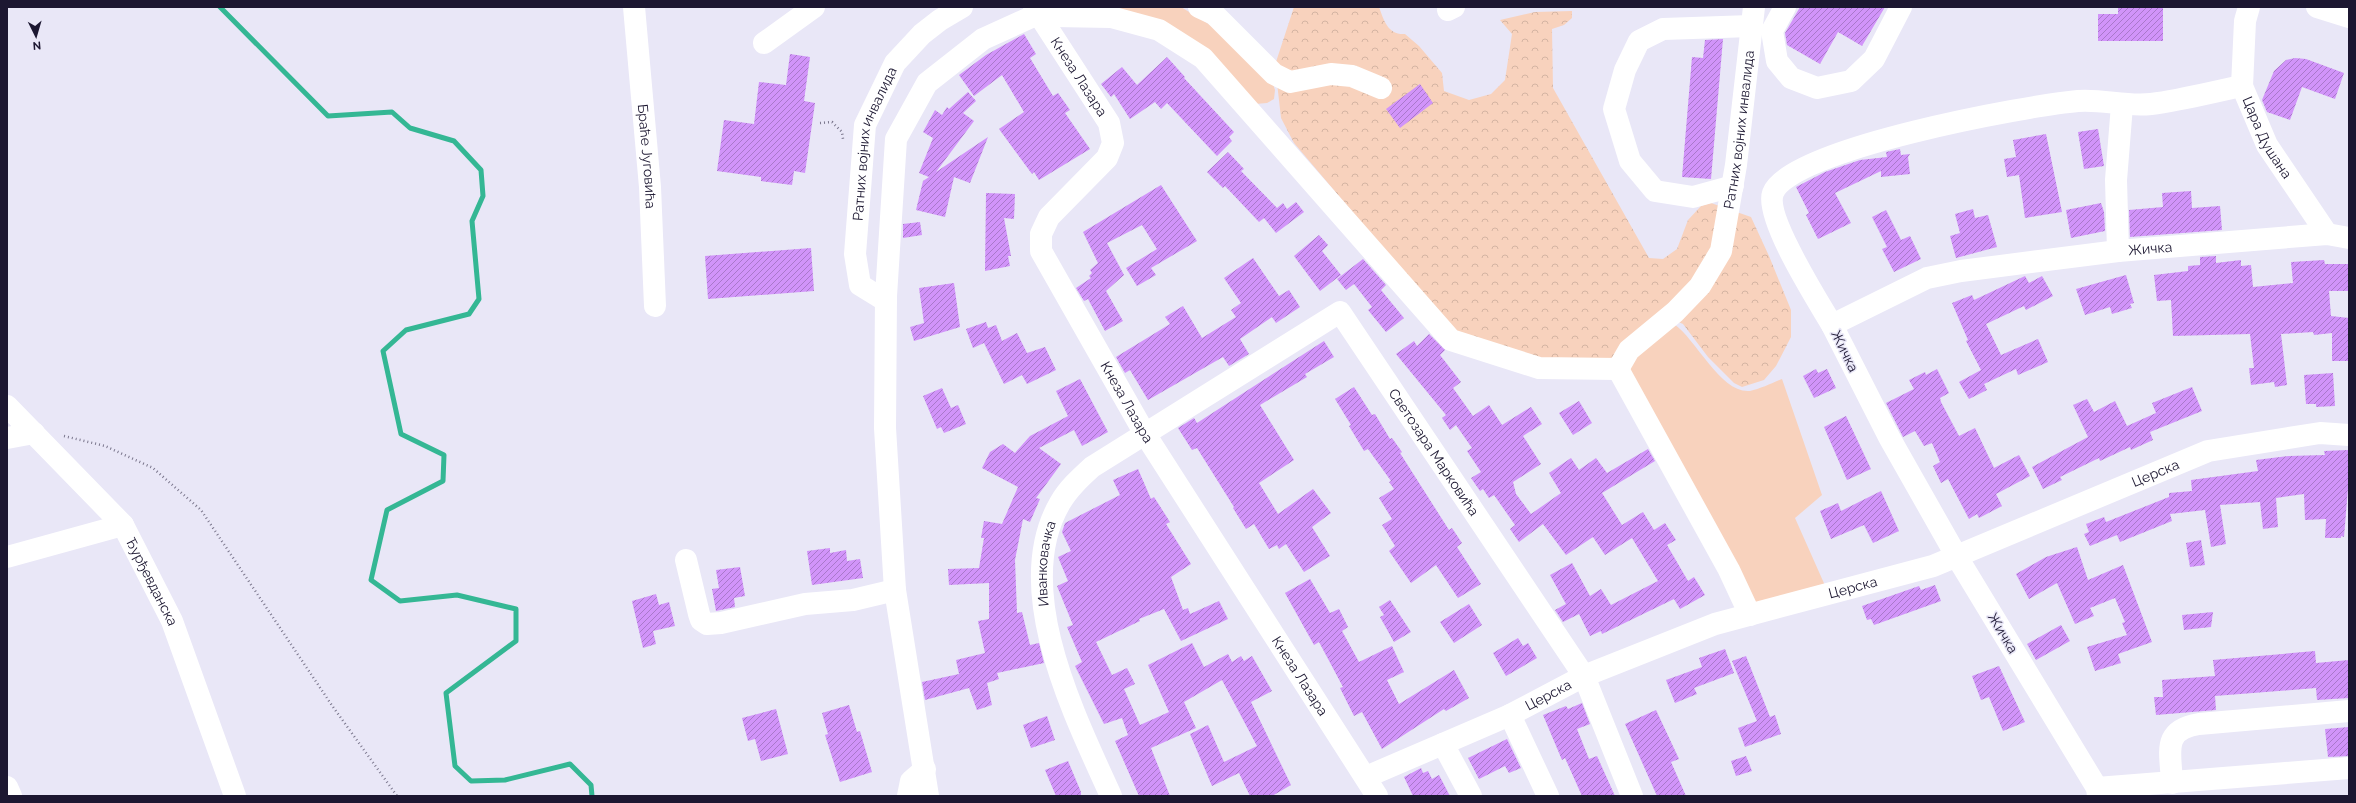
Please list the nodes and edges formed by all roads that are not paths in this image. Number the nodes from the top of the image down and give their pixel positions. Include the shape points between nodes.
1 (634, 7) edge
2 (814, 7) edge
3 (962, 7) edge
4 (1199, 7) edge
5 (1785, 7) edge
6 (1901, 7) edge
7 (2249, 7) edge
8 (2317, 7) edge
9 (1036, 10) edge
10 (1752, 17) edge
11 (2349, 17) edge
12 (764, 43) dead end
13 (2242, 86) junction
14 (1381, 88) dead end
15 (2122, 105) junction
16 (1733, 186) junction
17 (2327, 234) junction
18 (2349, 238) edge
19 (2118, 251) junction
20 (886, 301) junction
21 (655, 306) dead end
22 (1832, 325) junction
23 (1618, 369) junction
24 (7, 406) edge
25 (34, 433) junction
26 (1145, 434) junction
27 (2349, 435) edge
28 (7, 438) edge
29 (123, 525) junction
30 (7, 557) edge
31 (1957, 557) junction
32 (686, 560) dead end
33 (895, 590) junction
34 (1750, 615) junction
35 (1584, 676) junction
36 (2349, 711) edge
37 (1510, 714) junction
38 (1442, 744) junction
39 (2349, 768) edge
40 (924, 769) junction
41 (1366, 777) junction
42 (2172, 783) junction
43 (7, 787) edge
44 (2097, 792) edge
45 (11, 796) edge
46 (234, 796) edge
47 (908, 796) edge
48 (928, 796) edge
49 (1111, 796) edge
50 (1377, 796) edge
51 (1471, 796) edge
52 (1548, 796) edge
53 (1632, 796) edge

1 - 21 street, Браће Југовића via 650,187
2 - 12 street
3 - 20 street, Ратних војних инвалида via 922,34 895,63 864,125 855,254 860,285
4 - 14 street via 1214,14 1245,42 1274,74 1290,82 1331,74 1352,76
5 - 6 street via 1772,31 1777,61 1791,78 1817,88 1851,81 1874,59
7 - 13 street, Цара Душана via 2245,21
8 - 11 street
9 - 20 street via 982,39 927,83 896,139
9 - 23 street via 1054,16 1111,17 1159,30 1203,58 1451,340 1539,368
9 - 26 street, Кнеза Лазара via 1109,123 1113,143 1107,158 1049,217 1042,234 1041,251
10 - 16 street, Ратних војних инвалида
10 - 16 street via 1663,29 1639,41 1625,70 1614,109 1630,161 1655,191 1694,197
13 - 15 street via 2150,104
13 - 17 street, Цара Душана via 2267,145
15 - 19 street via 2116,180
15 - 22 street via 2108,101 2078,101 1897,135 1840,152 1783,181 1773,192 1772,204 1780,232
16 - 23 street, Ратних војних инвалида via 1721,251 1700,286 1675,312 1628,350
17 - 18 street
17 - 19 street, Жичка
19 - 22 street, Жичка via 1961,271 1927,278
20 - 33 street via 885,428
22 - 31 street, Жичка via 1889,437
23 - 34 street via 1729,570
24 - 25 street, Ђурђевданска
25 - 28 street
25 - 29 street, Ђурђевданска
26 - 35 street, Светозара Марковића via 1340,312
26 - 41 street, Кнеза Лазара
26 - 49 street, Иванковачка via 1092,467 1067,493 1053,518 1042,569 1044,608 1064,691
27 - 31 street, Церска via 2320,433 2208,452
29 - 30 street
29 - 46 street, Ђурђевданска via 172,621
31 - 34 street, Церска via 1933,566
31 - 44 street, Жичка
32 - 33 street via 699,614 701,620 707,624 805,604 853,600
33 - 40 street
34 - 35 street, Церска via 1715,624
35 - 37 street, Церска
35 - 53 street, Светозара Марковића
36 - 42 street via 2199,724 2181,728 2174,733 2171,740
37 - 38 street, Церска
37 - 52 street
38 - 41 street, Церска
38 - 51 street
39 - 42 street
40 - 47 street via 911,781
40 - 48 street
41 - 50 street, Кнеза Лазара
42 - 44 street
43 - 45 street

